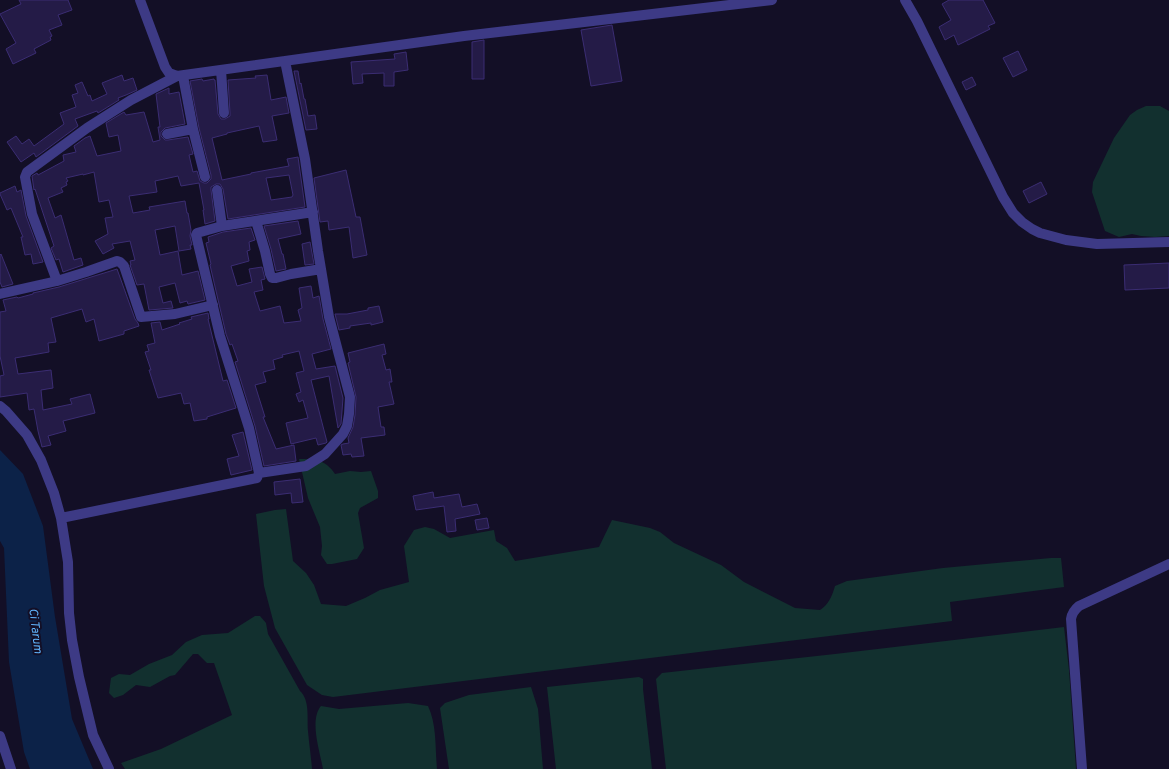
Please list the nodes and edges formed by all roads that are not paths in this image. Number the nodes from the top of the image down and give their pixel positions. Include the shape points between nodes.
1 (140, 0) edge
2 (772, 0) edge
3 (905, 0) edge
4 (285, 61) junction
5 (221, 70) junction
6 (180, 76) junction
7 (224, 113) dead end
8 (193, 129) junction
9 (167, 134) dead end
10 (206, 177) dead end
11 (217, 190) dead end
12 (313, 212) junction
13 (256, 221) junction
14 (222, 226) junction
15 (1169, 242) edge
16 (321, 269) junction
17 (57, 281) junction
18 (0, 294) edge
19 (213, 305) junction
20 (0, 406) edge
21 (259, 473) junction
22 (61, 518) junction
23 (1169, 564) edge
24 (0, 736) edge
25 (2, 747) edge
26 (11, 769) edge
27 (109, 769) edge
28 (1082, 769) edge

1 - 6 street via 165,67 169,73
2 - 4 street via 464,36
3 - 15 street via 1012,213 1040,233 1066,240 1097,244
4 - 5 street
4 - 12 street
5 - 6 street
5 - 7 street
6 - 8 street
6 - 17 street via 131,100 87,128 27,172 25,176 32,214
8 - 9 street
8 - 10 street
11 - 14 street
12 - 13 street
12 - 16 street
13 - 14 street
13 - 16 street via 272,278
14 - 19 street via 204,230 196,235
16 - 21 street via 329,317 350,397 347,426 325,454 306,466
17 - 18 street
17 - 19 street via 119,261 124,266 140,317 175,314
19 - 21 street via 249,428
20 - 22 street via 27,435 41,460
21 - 22 street via 257,478
22 - 27 street via 68,562 69,613 78,677 93,735
23 - 28 street via 1074,609 1071,619
24 - 25 street
25 - 26 street

